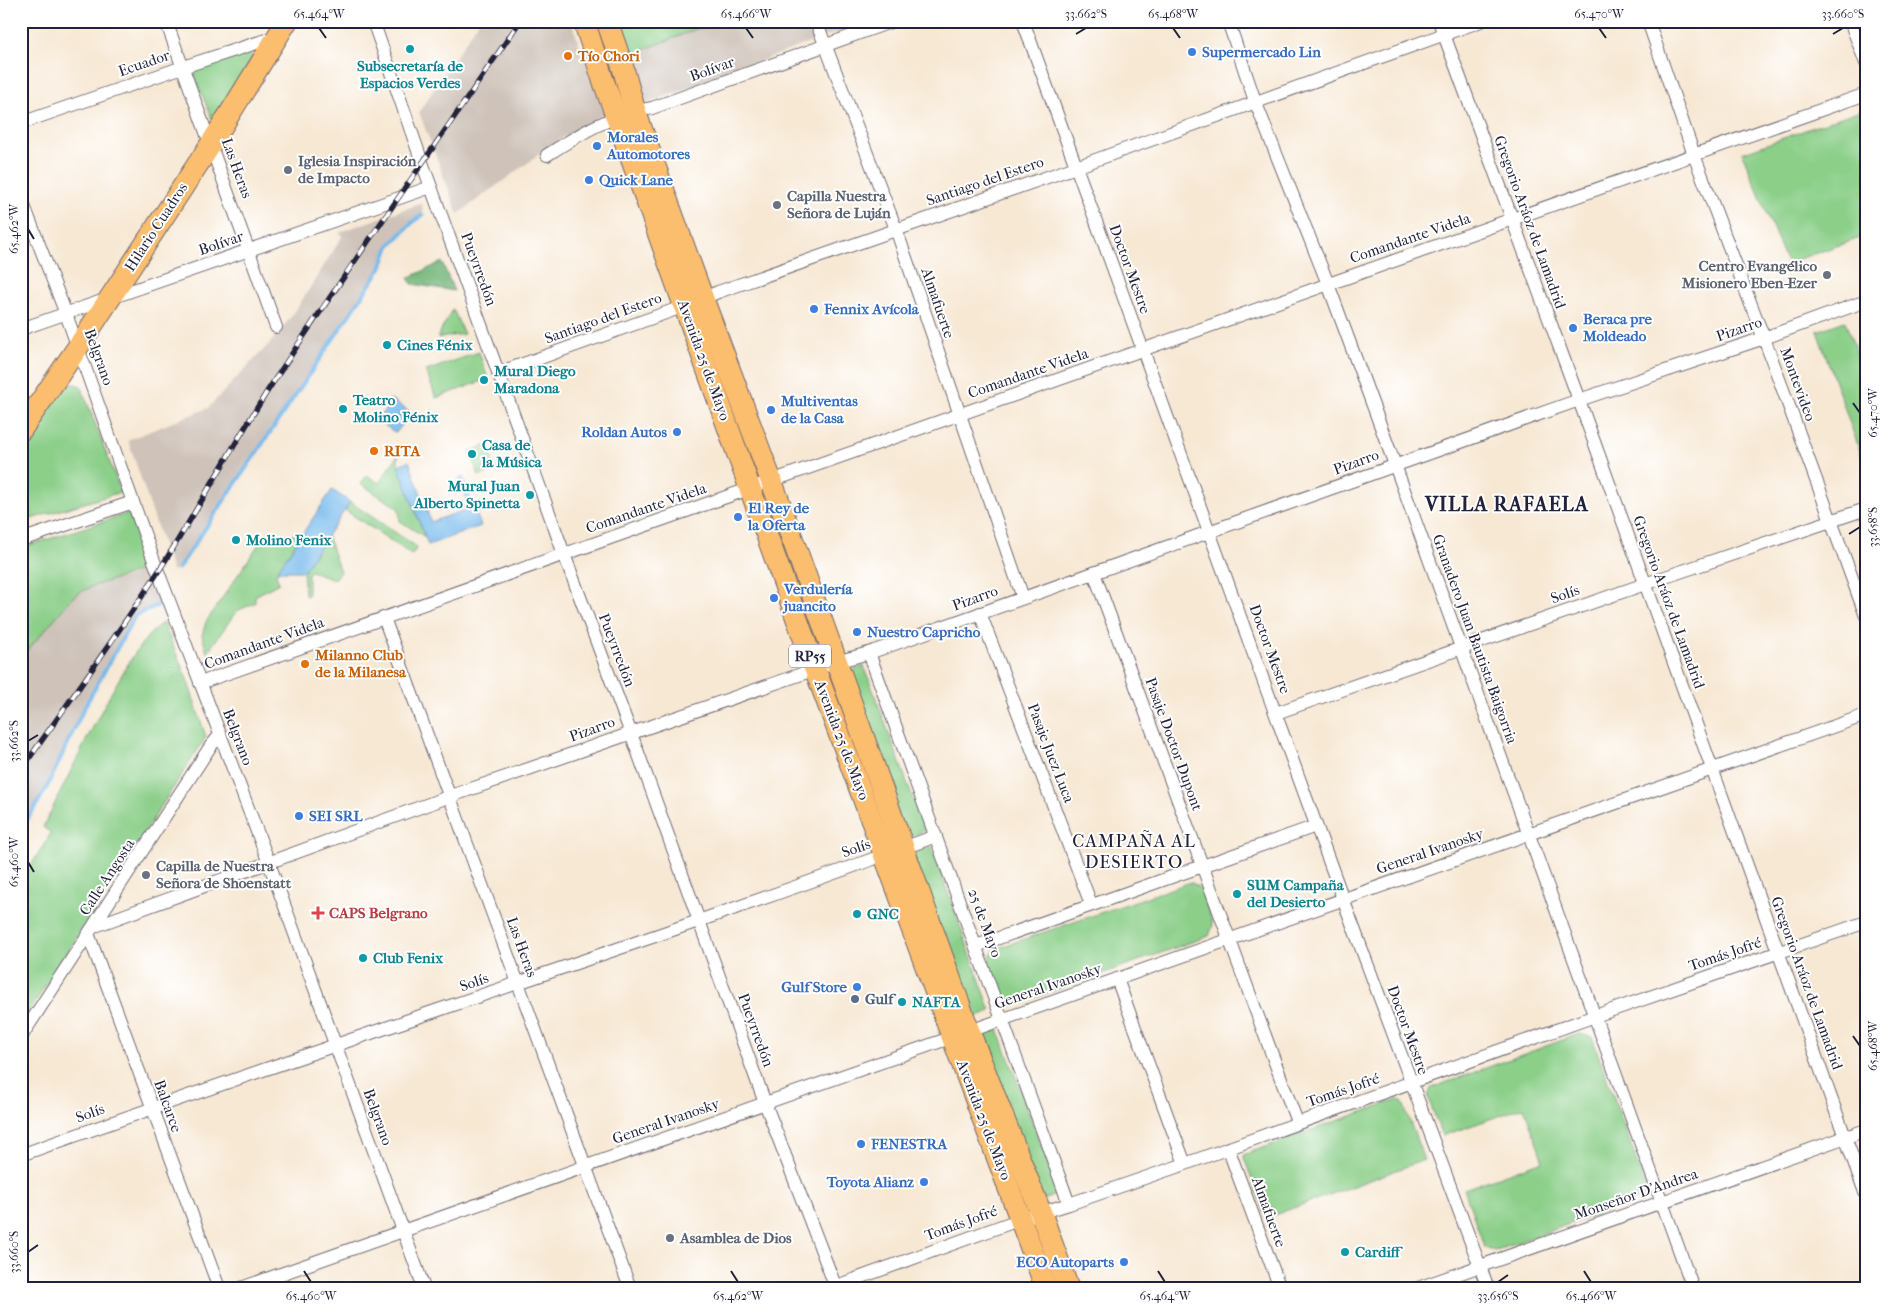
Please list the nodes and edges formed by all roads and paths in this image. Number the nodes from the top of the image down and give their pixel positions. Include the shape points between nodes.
1 (166, 21) edge
2 (373, 21) edge
3 (584, 21) edge
4 (607, 21) edge
5 (816, 21) edge
6 (893, 21) edge
7 (1023, 21) edge
8 (1228, 21) edge
9 (1439, 21) edge
10 (1481, 21) edge
11 (1648, 21) edge
12 (1850, 21) edge
13 (283, 29) edge
14 (1444, 35) junction
15 (824, 45) junction
16 (1866, 62) edge
17 (183, 67) junction
18 (1866, 94) edge
19 (1256, 101) junction
20 (626, 114) junction
21 (21, 123) edge
22 (211, 144) junction
23 (547, 155) dead end
24 (1694, 155) junction
25 (1076, 167) junction
26 (432, 187) junction
27 (21, 198) edge
28 (1511, 220) junction
29 (896, 229) junction
30 (249, 250) junction
31 (1328, 284) junction
32 (110, 298) junction
33 (1866, 301) edge
34 (694, 302) junction
35 (66, 314) junction
36 (276, 327) dead end
37 (21, 329) edge
38 (1764, 338) junction
39 (78, 347) junction
40 (1142, 350) junction
41 (498, 372) junction
42 (1579, 400) junction
43 (959, 414) junction
44 (21, 430) edge
45 (1395, 465) junction
46 (771, 481) junction
47 (750, 488) junction
48 (134, 502) junction
49 (1866, 509) edge
50 (1831, 521) junction
51 (1210, 531) junction
52 (21, 540) edge
53 (564, 554) junction
54 (1094, 573) junction
55 (1645, 584) junction
56 (1023, 598) junction
57 (980, 613) junction
58 (1866, 616) edge
59 (384, 618) junction
60 (1461, 648) junction
61 (869, 653) junction
62 (836, 662) junction
63 (815, 670) junction
64 (200, 682) junction
65 (1276, 713) junction
66 (1866, 715) edge
67 (631, 732) junction
68 (220, 735) junction
69 (1712, 769) junction
70 (448, 797) junction
71 (1316, 826) junction
72 (1528, 834) junction
73 (936, 836) junction
74 (894, 852) junction
75 (269, 863) junction
76 (1202, 866) junction
77 (1343, 899) junction
78 (1091, 904) junction
79 (699, 920) junction
80 (1866, 922) edge
81 (92, 931) junction
82 (1228, 940) junction
83 (976, 946) junction
84 (1778, 952) junction
85 (1117, 979) junction
86 (518, 984) junction
87 (1595, 1016) junction
88 (1002, 1019) junction
89 (961, 1034) junction
90 (21, 1037) edge
91 (335, 1046) junction
92 (1411, 1084) junction
93 (765, 1103) junction
94 (151, 1108) junction
95 (1297, 1122) junction
96 (1866, 1130) edge
97 (1845, 1137) junction
98 (1228, 1148) junction
99 (21, 1155) edge
100 (1185, 1164) junction
101 (585, 1166) junction
102 (1866, 1195) edge
103 (1663, 1201) junction
104 (1069, 1204) junction
105 (1031, 1216) junction
106 (402, 1231) junction
107 (1480, 1266) junction
108 (834, 1287) edge
109 (219, 1288) edge
110 (241, 1288) edge
111 (424, 1288) edge
112 (630, 1288) edge
113 (1046, 1288) edge
114 (1068, 1288) edge
115 (1280, 1288) edge
116 (1418, 1288) edge
117 (1488, 1288) edge
118 (1693, 1288) edge

1 - 17 street, Las Heras
2 - 26 street, Pueyrredón
3 - 20 main road, Avenida 25 de Mayo / RP55
4 - 20 main road, Avenida 25 de Mayo / RP55 via 623,68
5 - 15 street, Almafuerte
6 - 15 street, Bolívar
7 - 25 street, Doctor Mestre
8 - 19 street, Granadero Juan Bautista Baigorria
9 - 14 street, Gregorio Aráoz de Lamadrid
10 - 14 street, Santiago del Estero
11 - 24 street, Montevideo
12 - 16 street
13 - 17 street, Ecuador
13 - 22 main road, Hilario Cuadros
14 - 19 street, Santiago del Estero
14 - 28 street, Gregorio Aráoz de Lamadrid
15 - 20 street, Bolívar via 652,108
15 - 29 street, Almafuerte
17 - 21 street, Ecuador
17 - 22 street, Las Heras
18 - 24 street, Comandante Videla
19 - 25 street, Santiago del Estero
19 - 31 street, Granadero Juan Bautista Baigorria
20 - 23 street, Bolívar via 594,126
20 - 34 main road, Avenida 25 de Mayo / RP55
22 - 30 street, Las Heras
22 - 32 main road, Hilario Cuadros
24 - 28 street, Comandante Videla
24 - 38 street, Montevideo
25 - 29 street, Santiago del Estero
25 - 40 street, Doctor Mestre
26 - 30 street, Bolívar
26 - 41 street, Pueyrredón
27 - 35 street, Belgrano
28 - 31 street, Comandante Videla
28 - 42 street, Gregorio Aráoz de Lamadrid
29 - 34 street, Santiago del Estero
29 - 43 street, Almafuerte
30 - 32 street, Bolívar
30 - 36 street, Las Heras
31 - 40 street, Comandante Videla
31 - 45 street, Granadero Juan Bautista Baigorria
32 - 35 street, Bolívar
32 - 39 main road, Hilario Cuadros
33 - 38 street, Pizarro
34 - 41 street, Santiago del Estero
34 - 46 main road, Avenida 25 de Mayo / RP55
34 - 47 main road, Avenida 25 de Mayo / RP55
35 - 37 street, Bolívar
35 - 39 street, Belgrano
38 - 42 street, Pizarro
38 - 50 street, Montevideo
39 - 44 main road, Hilario Cuadros
39 - 48 street, Belgrano
40 - 43 street, Comandante Videla
40 - 51 street, Doctor Mestre
41 - 53 street, Pueyrredón
42 - 45 street, Pizarro
42 - 55 street, Gregorio Aráoz de Lamadrid
43 - 46 street, Comandante Videla
43 - 56 street, Almafuerte
45 - 51 street, Pizarro
45 - 60 street, Granadero Juan Bautista Baigorria
46 - 47 street, Comandante Videla
46 - 62 main road, Avenida 25 de Mayo / RP55
47 - 53 street, Comandante Videla
47 - 63 main road, Avenida 25 de Mayo / RP55
48 - 52 street
48 - 64 street, Belgrano
49 - 50 street, Solís
50 - 55 street, Solís
50 - 58 street, Montevideo
51 - 54 street, Pizarro
51 - 65 street, Doctor Mestre
53 - 59 street, Comandante Videla
53 - 67 street, Pueyrredón
54 - 56 street, Pizarro
54 - 76 street, Pasaje Doctor Dupont
55 - 60 street, Solís
55 - 69 street, Gregorio Aráoz de Lamadrid
56 - 57 street, Pizarro
57 - 61 street, Pizarro
57 - 78 street, Pasaje Juez Luca
59 - 64 street, Comandante Videla
59 - 70 street, Las Heras
60 - 65 street, Solís
60 - 72 street, Granadero Juan Bautista Baigorria
61 - 62 street, Pizarro
61 - 73 street, 25 de Mayo
62 - 63 street, Pizarro
62 - 74 main road, Avenida 25 de Mayo / RP55
63 - 67 street, Pizarro
63 - 74 main road, Avenida 25 de Mayo / RP55
64 - 68 street, Belgrano
65 - 71 street, Doctor Mestre
66 - 69 street, General Ivanosky
67 - 70 street, Pizarro
67 - 79 street, Pueyrredón
68 - 75 street, Belgrano
68 - 81 street, Calle Angosta
69 - 72 street, General Ivanosky
69 - 84 street, Gregorio Aráoz de Lamadrid
70 - 75 street, Pizarro
70 - 86 street, Las Heras
71 - 76 street
71 - 77 street, Doctor Mestre
72 - 77 street, General Ivanosky
72 - 87 street, Granadero Juan Bautista Baigorria
73 - 74 street, Solís
73 - 83 street, 25 de Mayo
74 - 79 street, Solís
74 - 89 main road, Avenida 25 de Mayo / RP55
75 - 81 street, Pizarro
75 - 91 street, Belgrano
76 - 78 street
76 - 82 street, Pasaje Doctor Dupont
77 - 82 street, General Ivanosky
77 - 92 street, Doctor Mestre
78 - 83 street
79 - 86 street, Solís
79 - 93 street, Pueyrredón
80 - 84 street, Tomás Jofré
81 - 90 street, Calle Angosta
81 - 94 street, Balcarce
82 - 85 street, General Ivanosky
82 - 95 street, Pasaje Doctor Dupont
83 - 88 street, 25 de Mayo
84 - 87 street, Tomás Jofré
84 - 97 street, Gregorio Aráoz de Lamadrid
85 - 88 street, General Ivanosky
85 - 100 street
86 - 91 street, Solís
86 - 101 street, Las Heras
87 - 92 street, Tomás Jofré
87 - 103 street, Granadero Juan Bautista Baigorria
88 - 89 street, General Ivanosky
88 - 104 street, 25 de Mayo
89 - 93 street, General Ivanosky
89 - 105 main road, Avenida 25 de Mayo / RP55
91 - 94 street, Solís
91 - 106 street, Belgrano
92 - 95 street, Tomás Jofré
92 - 107 street, Doctor Mestre
93 - 101 street, General Ivanosky
93 - 108 street, Pueyrredón
94 - 99 street, Solís
94 - 109 street, Balcarce
95 - 98 street, Tomás Jofré
96 - 97 street, Monseñor D'Andrea
97 - 102 street, Gregorio Aráoz de Lamadrid
97 - 103 street, Monseñor D'Andrea
98 - 100 street, Tomás Jofré
98 - 115 street, Almafuerte
100 - 104 street, Tomás Jofré
101 - 106 street, General Ivanosky
101 - 112 street, Las Heras
103 - 107 street, Monseñor D'Andrea
103 - 118 street, Granadero Juan Bautista Baigorria
104 - 105 street, Tomás Jofré
105 - 108 street, Tomás Jofré
105 - 113 main road, Avenida 25 de Mayo / RP55
105 - 114 main road, Avenida 25 de Mayo / RP55
106 - 110 street, General Ivanosky
106 - 111 street, Belgrano
107 - 116 street, Monseñor D'Andrea
107 - 117 street, Doctor Mestre

